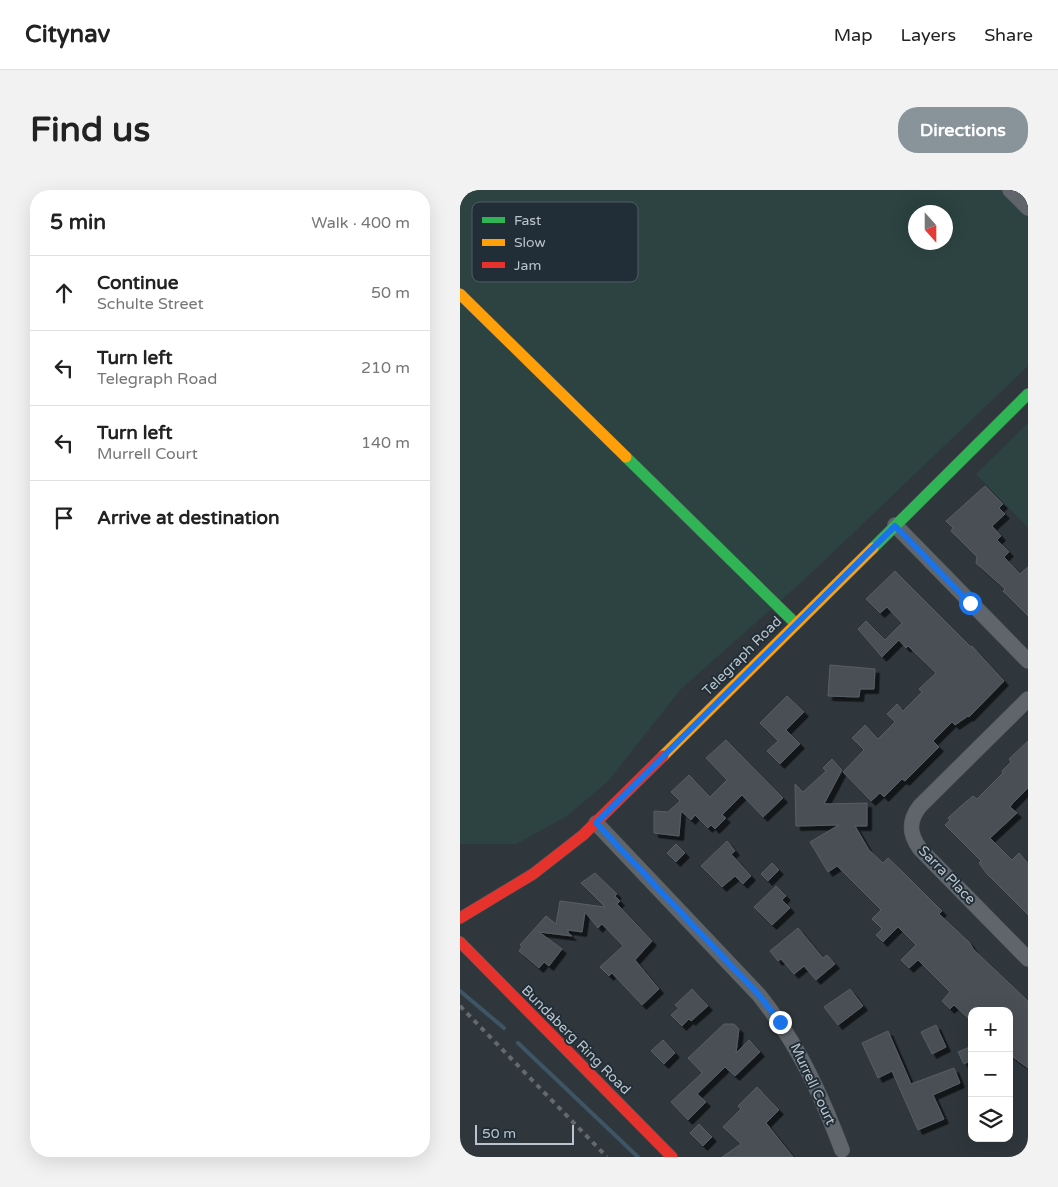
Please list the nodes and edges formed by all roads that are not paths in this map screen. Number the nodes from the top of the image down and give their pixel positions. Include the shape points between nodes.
1 (1010, 190) edge
2 (1028, 208) edge
3 (460, 294) edge
4 (1028, 394) edge
5 (895, 526) junction
6 (795, 623) junction
7 (1028, 661) edge
8 (1028, 699) edge
9 (596, 823) junction
10 (460, 918) edge
11 (460, 942) edge
12 (1028, 959) edge
13 (842, 1150) dead end
14 (672, 1157) edge

1 - 2 street
3 - 6 street
4 - 5 street, Telegraph Road
5 - 6 street, Telegraph Road
5 - 7 street
6 - 9 street, Telegraph Road
8 - 12 street, Sarra Place via 920,806 907,828 920,849
9 - 10 street, Telegraph Road via 554,859
9 - 13 street, Murrell Court via 759,995 780,1022 809,1072
11 - 14 street, Bundaberg Ring Road

